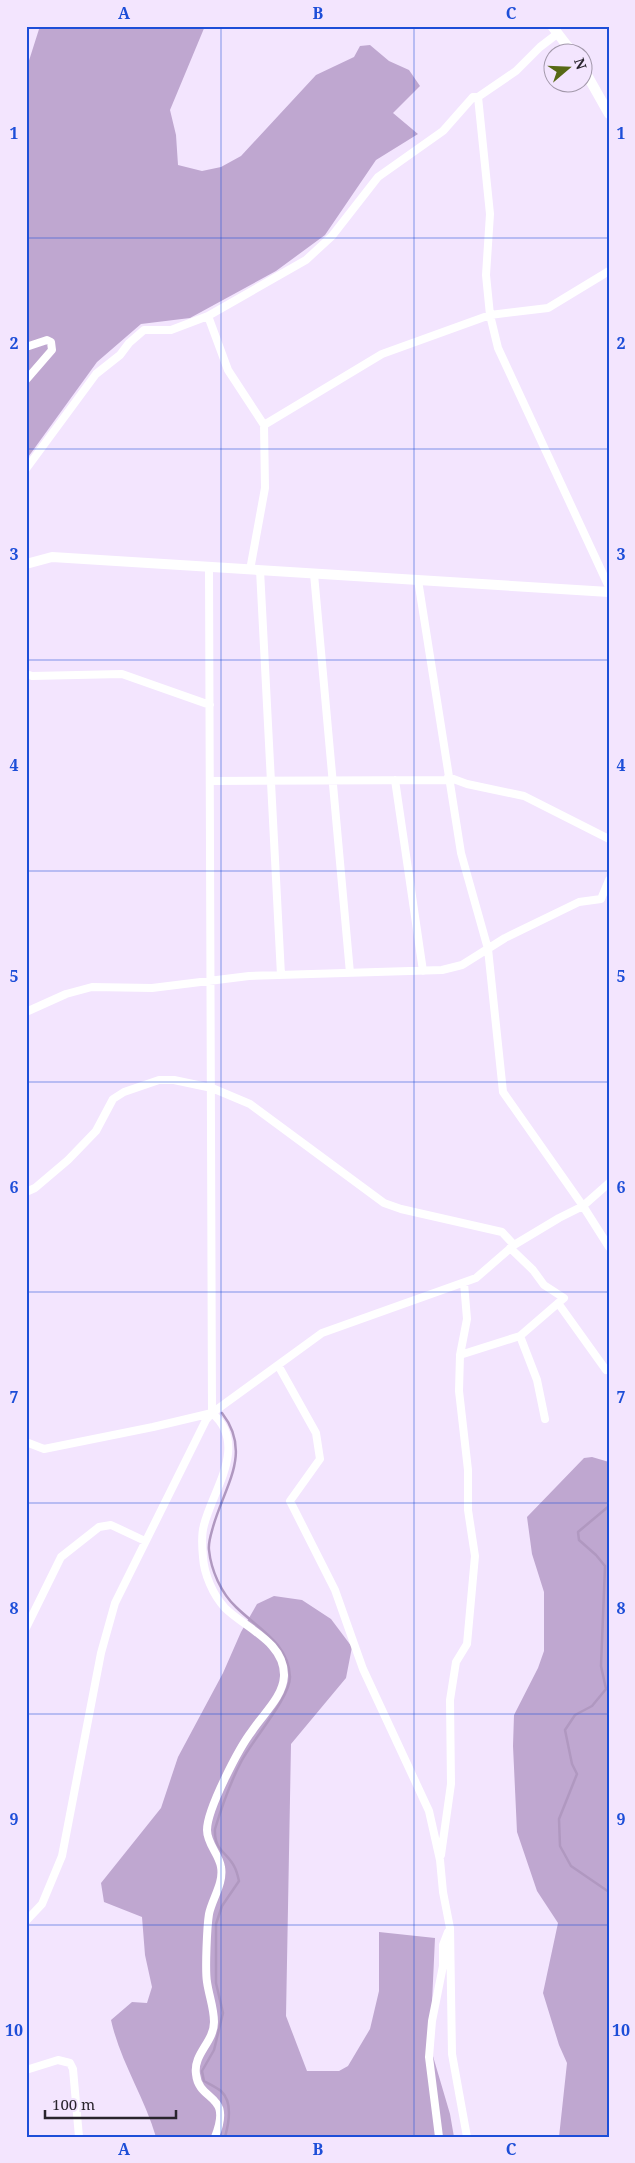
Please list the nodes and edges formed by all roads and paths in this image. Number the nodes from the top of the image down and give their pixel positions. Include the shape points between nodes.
1 (554, 30) edge
2 (564, 42) edge
3 (592, 84) edge
4 (478, 96) junction
5 (609, 114) edge
6 (609, 271) edge
7 (490, 314) junction
8 (208, 316) junction
9 (26, 347) edge
10 (26, 380) edge
11 (264, 426) junction
12 (26, 469) edge
13 (26, 564) edge
14 (209, 568) junction
15 (255, 570) junction
16 (314, 574) junction
17 (418, 580) junction
18 (609, 587) edge
19 (609, 592) edge
20 (26, 674) edge
21 (210, 705) junction
22 (448, 778) junction
23 (271, 780) junction
24 (333, 780) junction
25 (395, 780) junction
26 (210, 781) junction
27 (609, 839) edge
28 (609, 880) edge
29 (488, 949) junction
30 (423, 971) junction
31 (350, 973) junction
32 (281, 975) junction
33 (212, 981) junction
34 (26, 1012) edge
35 (212, 1088) junction
36 (609, 1183) edge
37 (26, 1192) edge
38 (583, 1206) junction
39 (512, 1246) junction
40 (609, 1247) edge
41 (464, 1283) junction
42 (558, 1303) junction
43 (520, 1336) junction
44 (460, 1355) junction
45 (278, 1365) junction
46 (606, 1370) dead end
47 (212, 1413) junction
48 (546, 1419) dead end
49 (26, 1442) edge
50 (145, 1541) junction
51 (26, 1628) edge
52 (440, 1860) junction
53 (26, 1921) edge
54 (450, 1928) junction
55 (26, 2070) edge
56 (80, 2137) edge
57 (215, 2137) edge
58 (439, 2137) edge
59 (467, 2137) edge

1 - 2 street
1 - 4 street via 516,71
3 - 5 street
4 - 7 street via 490,214 486,275
4 - 8 street via 443,131 378,177 332,236 306,260
6 - 7 street via 548,308
7 - 11 street via 382,354
7 - 18 street via 498,348
8 - 11 street via 228,370
8 - 12 street via 171,330 144,330 96,374
9 - 10 street via 47,340 52,342 52,350
11 - 15 street via 265,488
13 - 14 street via 52,558
14 - 15 street
14 - 21 street
15 - 16 street
15 - 23 street
16 - 17 street
16 - 24 street
17 - 19 street
17 - 22 street
20 - 21 street via 122,674
21 - 26 street
22 - 25 street
22 - 27 street via 524,796
22 - 29 street via 461,853
23 - 24 street
23 - 26 street
23 - 32 street
24 - 25 street
24 - 31 street
25 - 30 street
26 - 33 street
28 - 29 street via 601,898 579,902
29 - 30 street via 462,966
29 - 38 street via 504,1092
30 - 31 street
31 - 32 street
32 - 33 street
33 - 34 street via 152,988 92,988 66,994
33 - 35 street
35 - 37 street via 158,1080 124,1092 113,1099 96,1131 68,1160
35 - 39 street via 250,1104 384,1203 502,1232
35 - 47 street
36 - 38 street
38 - 39 street
38 - 40 street
39 - 41 street via 476,1278
39 - 42 street via 544,1285 564,1298
41 - 44 street via 467,1319
41 - 45 street via 322,1333
42 - 43 street
42 - 46 street
43 - 44 street
43 - 48 street via 537,1380
44 - 52 street via 459,1391 468,1470 468,1510 475,1556 467,1644 456,1662 450,1700 451,1784
45 - 47 street
45 - 52 street via 316,1433 320,1458 290,1501 335,1590 363,1669 429,1811
47 - 49 street via 154,1428 44,1449
47 - 50 street
47 - 57 street via 228,1436 227,1462 203,1525 203,1564 224,1607 268,1641 278,1654 284,1675 280,1690 233,1760 207,1830 212,1850 221,1866 221,1880 209,1914 206,1981 214,2024 210,2041 198,2058 195,2073 198,2084 215,2099 220,2109 221,2123
50 - 51 street via 111,1525 99,1527 61,1557
50 - 53 street via 115,1603 101,1653 62,1856 42,1904
52 - 54 street
54 - 58 street via 443,1945 443,1966 428,2057
54 - 59 street via 452,2054
55 - 56 street via 58,2060 70,2063

